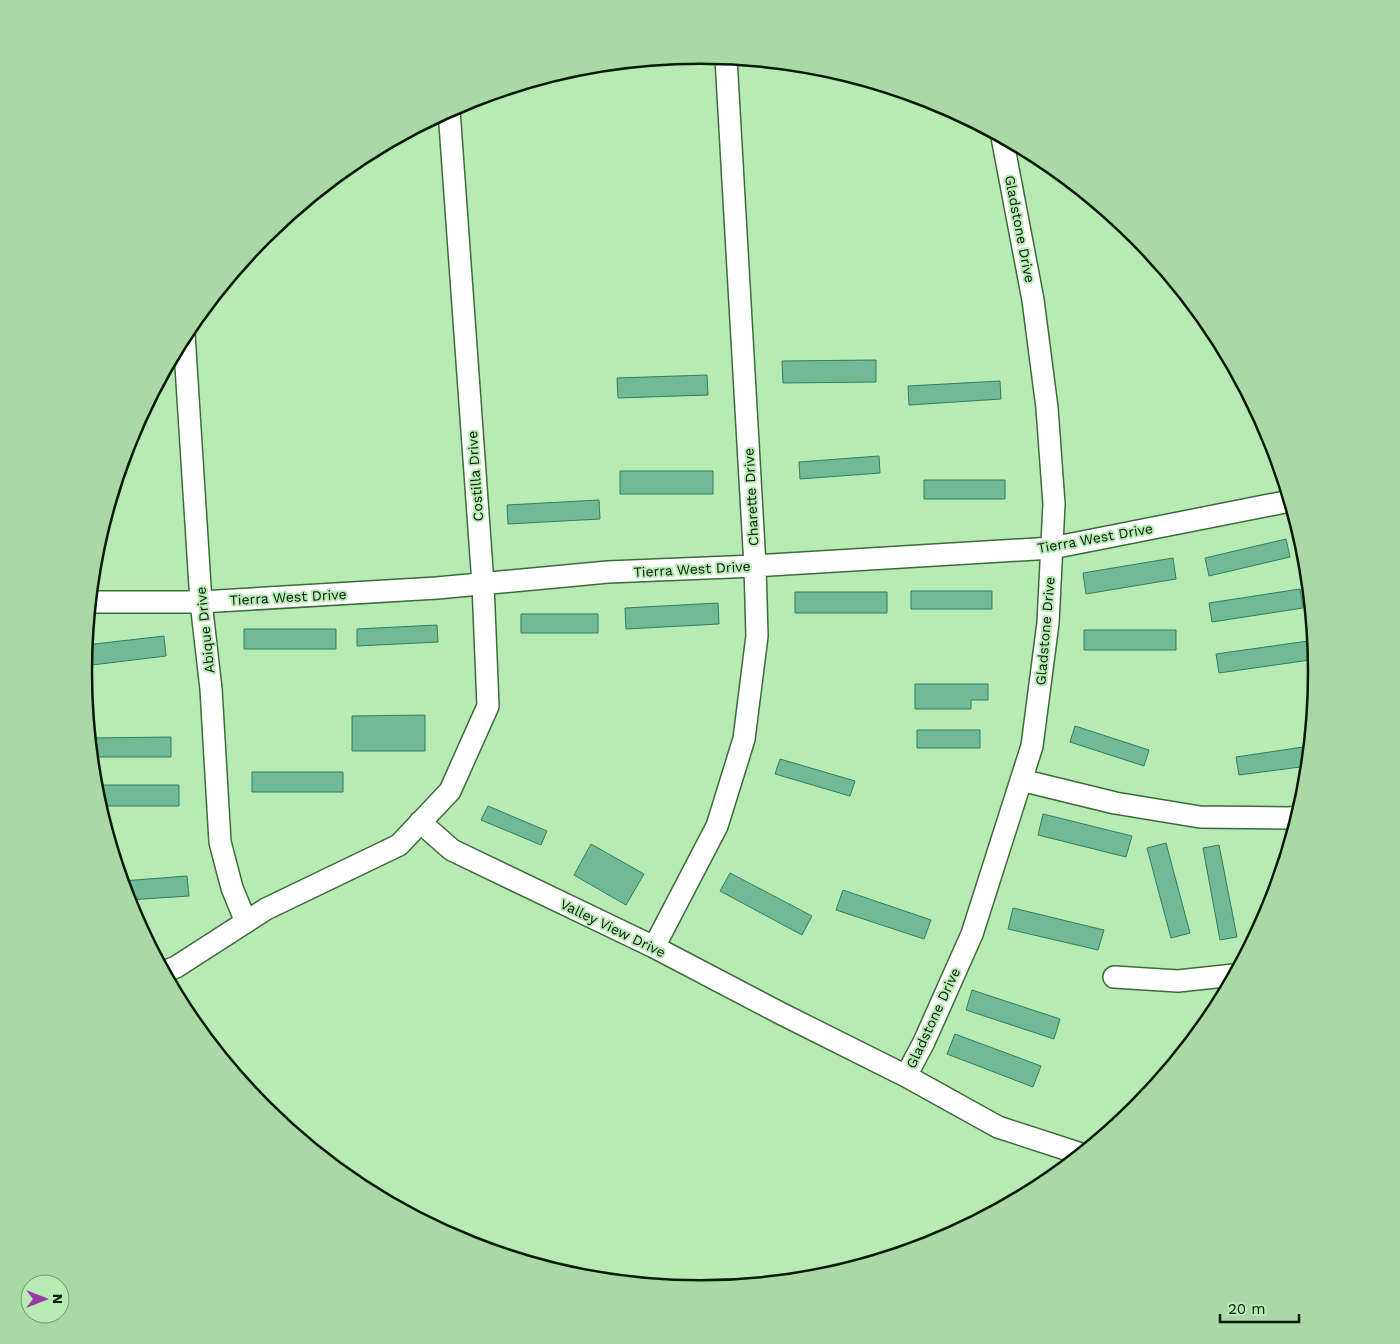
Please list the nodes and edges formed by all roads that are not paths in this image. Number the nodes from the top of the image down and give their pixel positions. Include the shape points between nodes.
1 (726, 65) edge
2 (450, 118) edge
3 (1003, 145) edge
4 (185, 349) edge
5 (1284, 502) edge
6 (1052, 548) junction
7 (755, 566) junction
8 (483, 584) junction
9 (96, 602) edge
10 (201, 602) junction
11 (1022, 780) junction
12 (1291, 818) edge
13 (420, 822) junction
14 (246, 922) junction
15 (654, 947) junction
16 (170, 970) edge
17 (1227, 976) edge
18 (1114, 977) dead end
19 (906, 1076) junction
20 (1074, 1152) edge

1 - 7 street, Charette Drive
2 - 8 street, Costilla Drive
3 - 6 street, Gladstone Drive via 1033,300 1047,408 1054,504
4 - 10 street, Abique Drive
5 - 6 street, Tierra West Drive
6 - 7 street, Tierra West Drive
6 - 11 street, Gladstone Drive via 1048,623 1032,746
7 - 8 street, Tierra West Drive via 608,572
7 - 15 street, Charette Drive via 757,636 744,739 717,826
8 - 10 street, Tierra West Drive
8 - 13 street, Costilla Drive via 488,706 450,790
9 - 10 street, Tierra West Drive
10 - 14 street, Abique Drive via 211,689 220,842 232,888
11 - 12 street via 1115,803 1200,817
11 - 19 street, Gladstone Drive via 972,934
13 - 14 street via 399,845 266,909
13 - 15 street, Valley View Drive via 452,850
14 - 16 street
15 - 19 street, Valley View Drive
17 - 18 street via 1178,981
19 - 20 street, Valley View Drive via 998,1127

